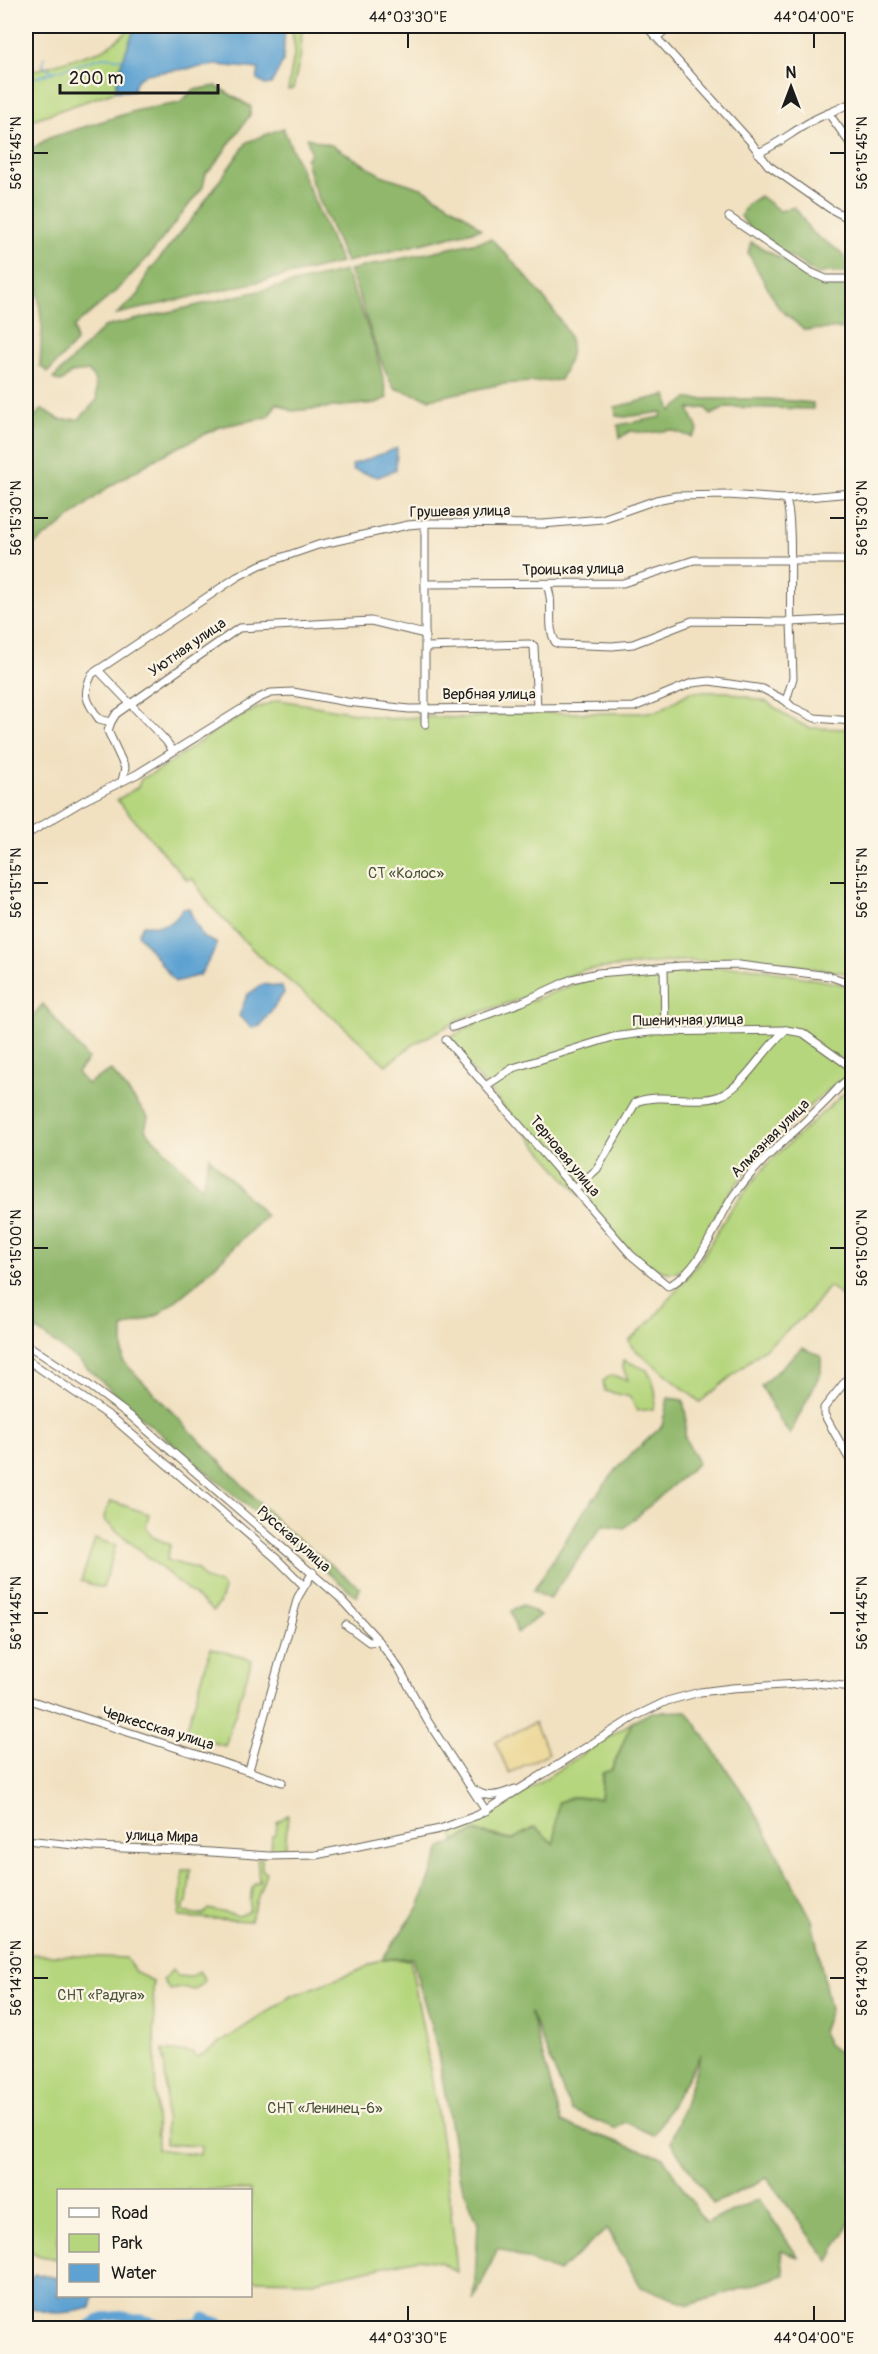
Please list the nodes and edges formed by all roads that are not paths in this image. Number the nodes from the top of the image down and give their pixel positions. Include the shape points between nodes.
1 (646, 26) edge
2 (670, 26) edge
3 (846, 26) edge
4 (852, 32) edge
5 (657, 37) junction
6 (852, 102) edge
7 (829, 114) junction
8 (852, 146) edge
9 (758, 153) junction
10 (852, 217) edge
11 (729, 218) dead end
12 (852, 279) edge
13 (852, 493) edge
14 (785, 499) junction
15 (425, 523) junction
16 (790, 560) junction
17 (852, 560) edge
18 (425, 584) junction
19 (546, 584) junction
20 (852, 619) edge
21 (790, 622) junction
22 (425, 634) junction
23 (426, 647) junction
24 (98, 670) junction
25 (786, 701) junction
26 (130, 704) junction
27 (424, 707) junction
28 (537, 708) junction
29 (852, 721) edge
30 (111, 722) junction
31 (425, 724) dead end
32 (172, 751) junction
33 (122, 781) junction
34 (26, 835) edge
35 (664, 968) junction
36 (852, 984) edge
37 (453, 1027) dead end
38 (786, 1030) junction
39 (665, 1032) junction
40 (446, 1040) dead end
41 (852, 1068) edge
42 (852, 1076) edge
43 (487, 1085) junction
44 (575, 1188) junction
45 (670, 1285) joint
46 (26, 1344) edge
47 (26, 1359) edge
48 (852, 1373) edge
49 (852, 1464) edge
50 (313, 1572) junction
51 (304, 1586) junction
52 (346, 1625) dead end
53 (379, 1641) junction
54 (852, 1687) edge
55 (26, 1699) edge
56 (249, 1770) junction
57 (282, 1782) dead end
58 (466, 1783) junction
59 (528, 1784) junction
60 (486, 1810) junction
61 (26, 1840) edge

1 - 5 street
2 - 5 street
3 - 4 street
5 - 9 street
6 - 7 street
7 - 8 street
7 - 9 street
9 - 10 street via 804,192 846,218
11 - 12 street via 810,272 826,279
13 - 14 street, Грушевая улица
14 - 15 street, Грушевая улица via 676,496 602,519 543,524
14 - 16 street via 790,508
15 - 18 street
15 - 24 street, Грушевая улица via 318,545 260,565
16 - 17 street, Троицкая улица
16 - 19 street, Троицкая улица via 694,560 623,583
16 - 21 street
18 - 19 street, Троицкая улица
18 - 22 street
19 - 21 street via 551,594 552,636 556,643 633,644 692,621
20 - 21 street
21 - 25 street via 793,678
22 - 23 street
22 - 26 street, Уютная улица via 371,621 239,628
23 - 27 street
23 - 28 street via 534,646
24 - 26 street
24 - 30 street via 85,688 89,705 99,719
25 - 28 street, Вербная улица via 763,689 711,681 692,683 634,707
25 - 29 street, Вербная улица via 814,718
26 - 30 street, Уютная улица
26 - 32 street
27 - 28 street, Вербная улица
27 - 31 street
27 - 32 street, Вербная улица via 410,709 293,692 271,693
30 - 33 street via 108,731 125,768
32 - 33 street, Вербная улица
33 - 34 street, Вербная улица
35 - 36 street via 739,965 829,976
35 - 37 street via 572,979
35 - 39 street
38 - 39 street, Пшеничная улица
38 - 41 street, Пшеничная улица via 803,1033
38 - 44 street via 723,1095 707,1099 646,1098 636,1102 597,1169
39 - 43 street, Пшеничная улица via 613,1036 513,1068
40 - 43 street, Терновая улица
42 - 45 street, Алмазная улица via 740,1186 704,1252
43 - 44 street, Терновая улица
44 - 45 street, Терновая улица via 631,1255
46 - 50 street, Русская улица via 133,1418
47 - 51 street via 114,1419
48 - 49 street via 824,1408
50 - 51 street
50 - 53 street, Русская улица
51 - 56 street
52 - 53 street via 369,1642
53 - 58 street, Русская улица
54 - 59 street via 802,1684 687,1695 651,1707
55 - 56 street, Черкесская улица
56 - 57 street, Черкесская улица
58 - 59 street via 478,1794 493,1797
58 - 60 street, Русская улица
59 - 60 street, улица Мира
60 - 61 street, улица Мира via 440,1829 316,1855 93,1847

